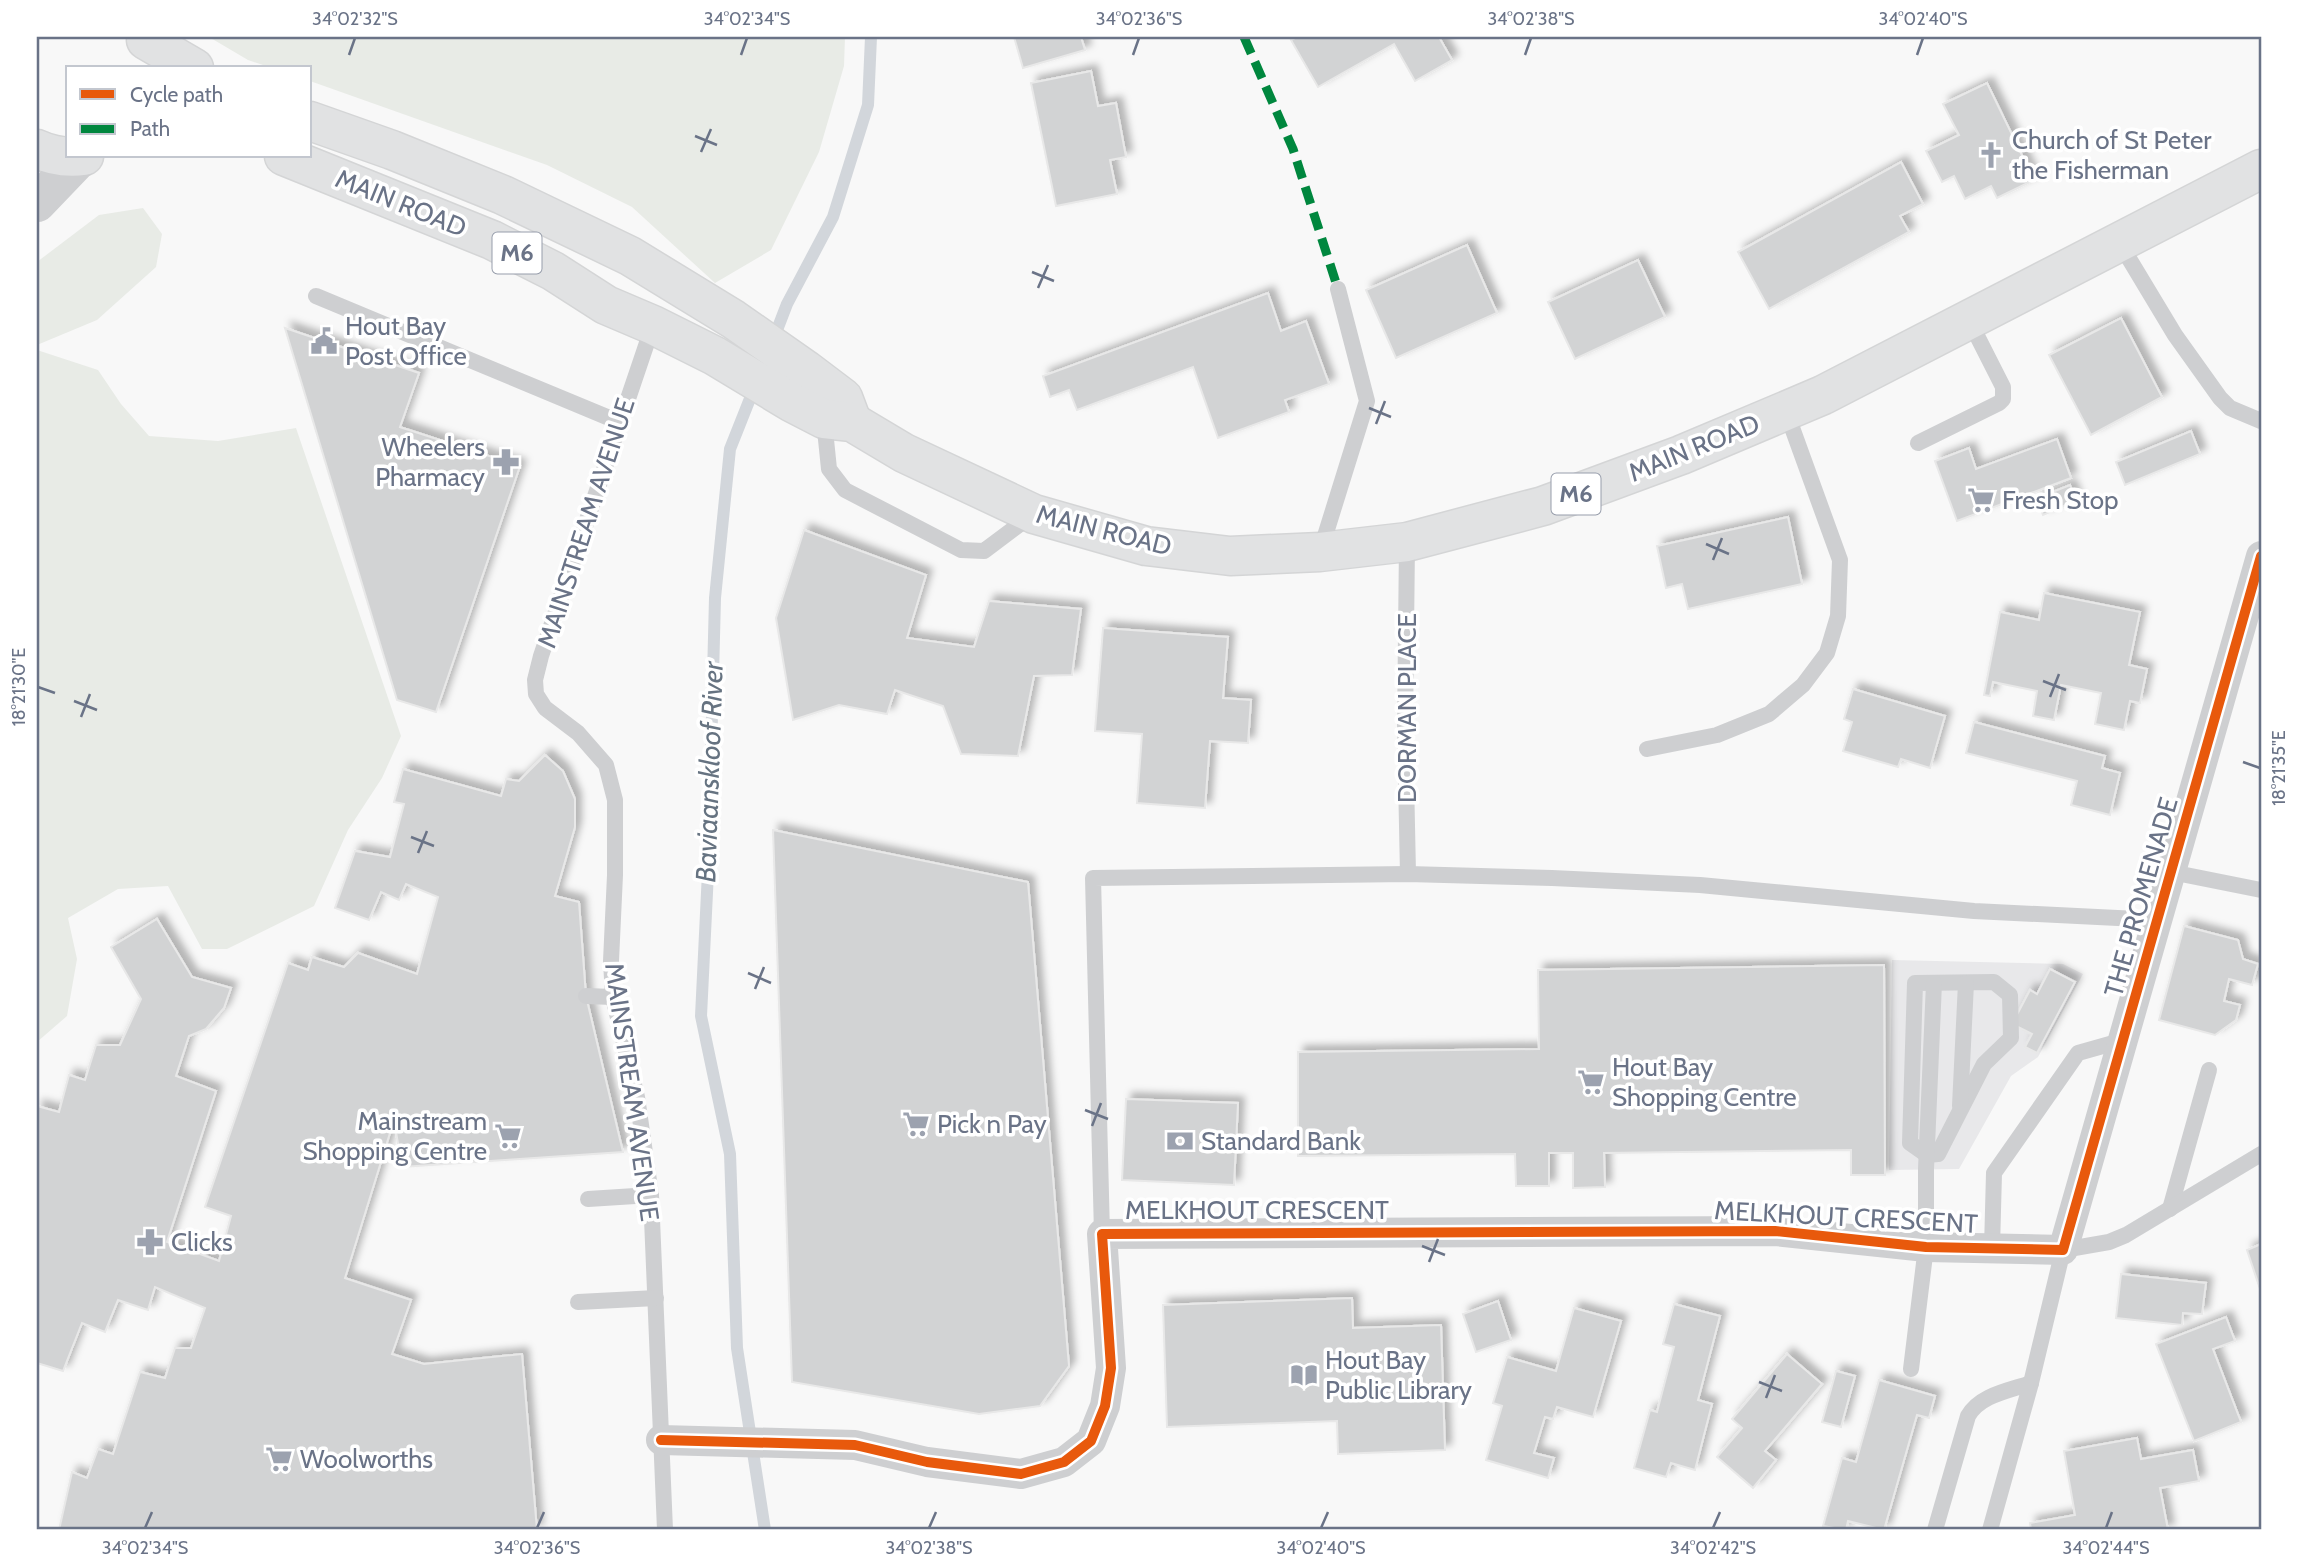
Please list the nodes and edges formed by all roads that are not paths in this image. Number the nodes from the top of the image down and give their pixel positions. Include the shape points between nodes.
1 (148, 48) edge
2 (189, 66) edge
3 (312, 122) edge
4 (37, 149) edge
5 (66, 155) edge
6 (81, 158) edge
7 (289, 158) edge
8 (2261, 169) edge
9 (37, 203) edge
10 (543, 214) junction
11 (2119, 242) junction
12 (1338, 289) dead end
13 (316, 296) dead end
14 (1969, 320) junction
15 (653, 325) junction
16 (799, 386) junction
17 (1786, 411) junction
18 (838, 421) junction
19 (2261, 421) edge
20 (619, 422) junction
21 (1918, 443) dead end
22 (1034, 514) junction
23 (1407, 542) junction
24 (1320, 552) junction
25 (2261, 556) edge
26 (2255, 604) edge
27 (1647, 749) dead end
28 (2171, 872) junction
29 (1408, 874) junction
30 (2261, 890) edge
31 (2158, 920) junction
32 (1966, 983) junction
33 (586, 996) dead end
34 (613, 996) junction
35 (2124, 1040) junction
36 (2209, 1070) dead end
37 (1960, 1113) junction
38 (2261, 1154) edge
39 (1927, 1155) junction
40 (651, 1195) junction
41 (588, 1199) dead end
42 (2170, 1209) junction
43 (1102, 1234) junction
44 (1926, 1247) junction
45 (1992, 1248) junction
46 (2063, 1250) junction
47 (656, 1298) junction
48 (578, 1302) dead end
49 (1911, 1369) dead end
50 (2031, 1383) junction
51 (661, 1440) junction
52 (665, 1530) edge
53 (1935, 1530) edge
54 (1990, 1530) edge

1 - 2 main road
3 - 10 main road, MAIN ROAD / M6 via 393,150
4 - 5 main road
6 - 9 street
7 - 15 main road, MAIN ROAD / M6 via 492,240 606,305
8 - 11 main road, MAIN ROAD / M6
10 - 15 main road via 555,239 645,287
10 - 16 main road, MAIN ROAD / M6 via 630,256 733,319
11 - 14 main road, MAIN ROAD / M6
11 - 19 lane via 2175,335 2220,398 2230,408
12 - 24 lane via 1367,401
13 - 20 lane
14 - 17 main road, MAIN ROAD / M6
14 - 21 lane via 2003,387 2003,399
15 - 16 main road, MAIN ROAD / M6 via 715,356
15 - 20 lane, MAINSTREAM AVENUE
16 - 18 main road, MAIN ROAD / M6 via 843,398
17 - 23 main road, MAIN ROAD / M6 via 1543,506
17 - 27 lane via 1840,560 1838,616 1827,653 1803,685 1769,714 1717,735
18 - 22 main road, MAIN ROAD / M6
18 - 22 lane via 829,469 845,490 961,550 984,551
20 - 34 lane, MAINSTREAM AVENUE via 535,680 536,694 545,708 578,733 606,765 615,800
22 - 24 main road, MAIN ROAD / M6 via 1146,546 1230,556
23 - 24 main road, MAIN ROAD / M6
23 - 29 lane, DORMAN PLACE
25 - 26 street, THE PROMENADE
26 - 28 street, THE PROMENADE
28 - 30 lane
28 - 31 street, THE PROMENADE
29 - 31 lane via 1700,885 1974,911
29 - 43 lane via 1093,878
31 - 35 street, THE PROMENADE
32 - 37 lane
32 - 37 lane via 1994,982 2010,995 2011,1038 1984,1064
32 - 39 lane via 1934,983
33 - 34 lane
34 - 40 lane, MAINSTREAM AVENUE via 637,1097
35 - 45 lane via 2078,1053 1994,1173
35 - 46 street, THE PROMENADE
36 - 42 lane
37 - 39 lane via 1938,1154
38 - 42 lane
39 - 44 lane
40 - 41 lane
40 - 47 lane, MAINSTREAM AVENUE
42 - 46 lane via 2109,1242
43 - 44 street, MELKHOUT CRESCENT via 1775,1231
43 - 51 street, MELKHOUT CRESCENT via 1111,1368 1105,1406 1091,1441 1065,1461 1021,1474 927,1462 855,1445
44 - 45 street, MELKHOUT CRESCENT
44 - 49 lane
45 - 46 street, MELKHOUT CRESCENT
46 - 50 lane, THE PROMENADE
47 - 48 lane
47 - 51 lane, MAINSTREAM AVENUE
50 - 53 lane via 1979,1401 1972,1408
50 - 54 lane, THE PROMENADE
51 - 52 lane, MAINSTREAM AVENUE

